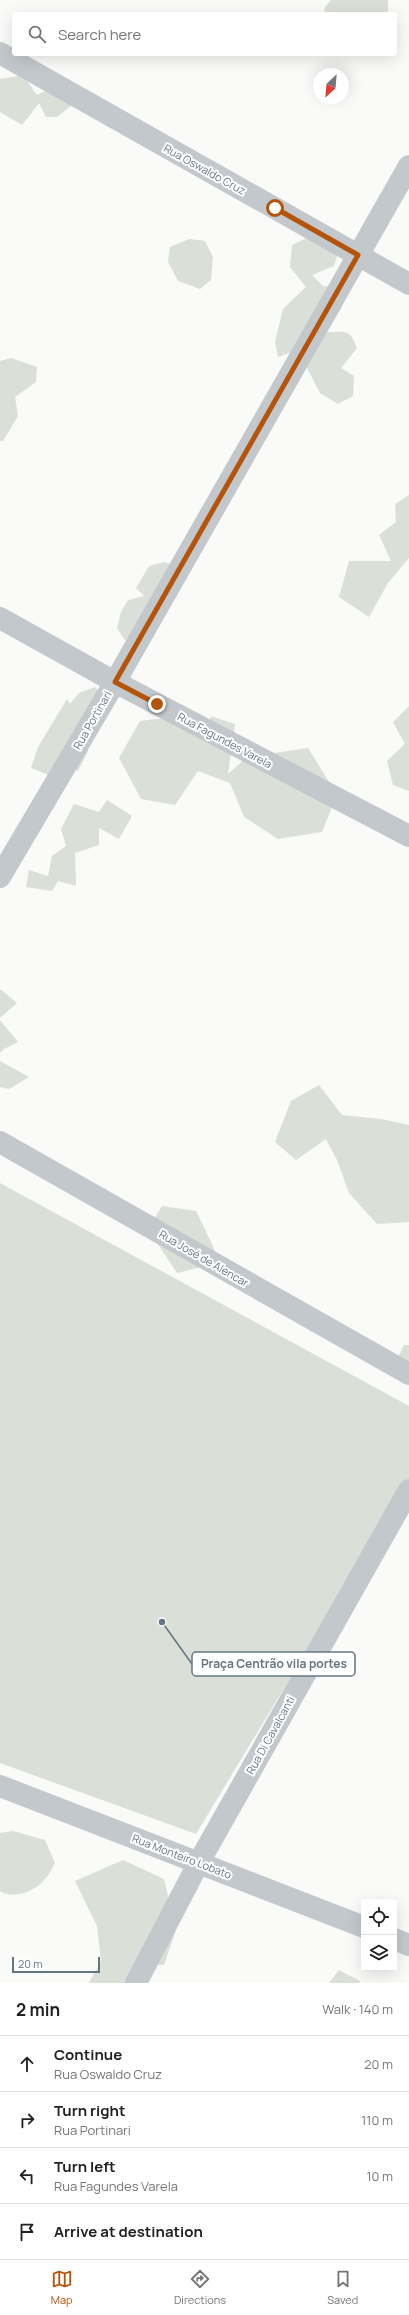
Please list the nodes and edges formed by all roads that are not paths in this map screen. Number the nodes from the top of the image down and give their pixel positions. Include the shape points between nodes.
1 (0, 53) edge
2 (409, 166) edge
3 (358, 255) junction
4 (409, 284) edge
5 (0, 618) edge
6 (115, 682) junction
7 (409, 836) edge
8 (0, 877) edge
9 (0, 1142) edge
10 (409, 1374) edge
11 (409, 1490) edge
12 (0, 1786) edge
13 (199, 1862) junction
14 (361, 1927) edge
15 (397, 1940) edge
16 (409, 1945) edge
17 (136, 1983) edge

1 - 3 street, Rua Oswaldo Cruz
2 - 3 street, Rua Portinari
3 - 4 street, Rua Oswaldo Cruz
3 - 6 street, Rua Portinari
5 - 6 street, Rua Fagundes Varela
6 - 7 street, Rua Fagundes Varela
6 - 8 street, Rua Portinari
9 - 10 street, Rua José de Alencar
11 - 13 street, Rua Di Cavalcanti
12 - 13 street, Rua Monteiro Lobato
13 - 14 street, Rua Monteiro Lobato
13 - 17 street, Rua Di Cavalcanti
15 - 16 street

